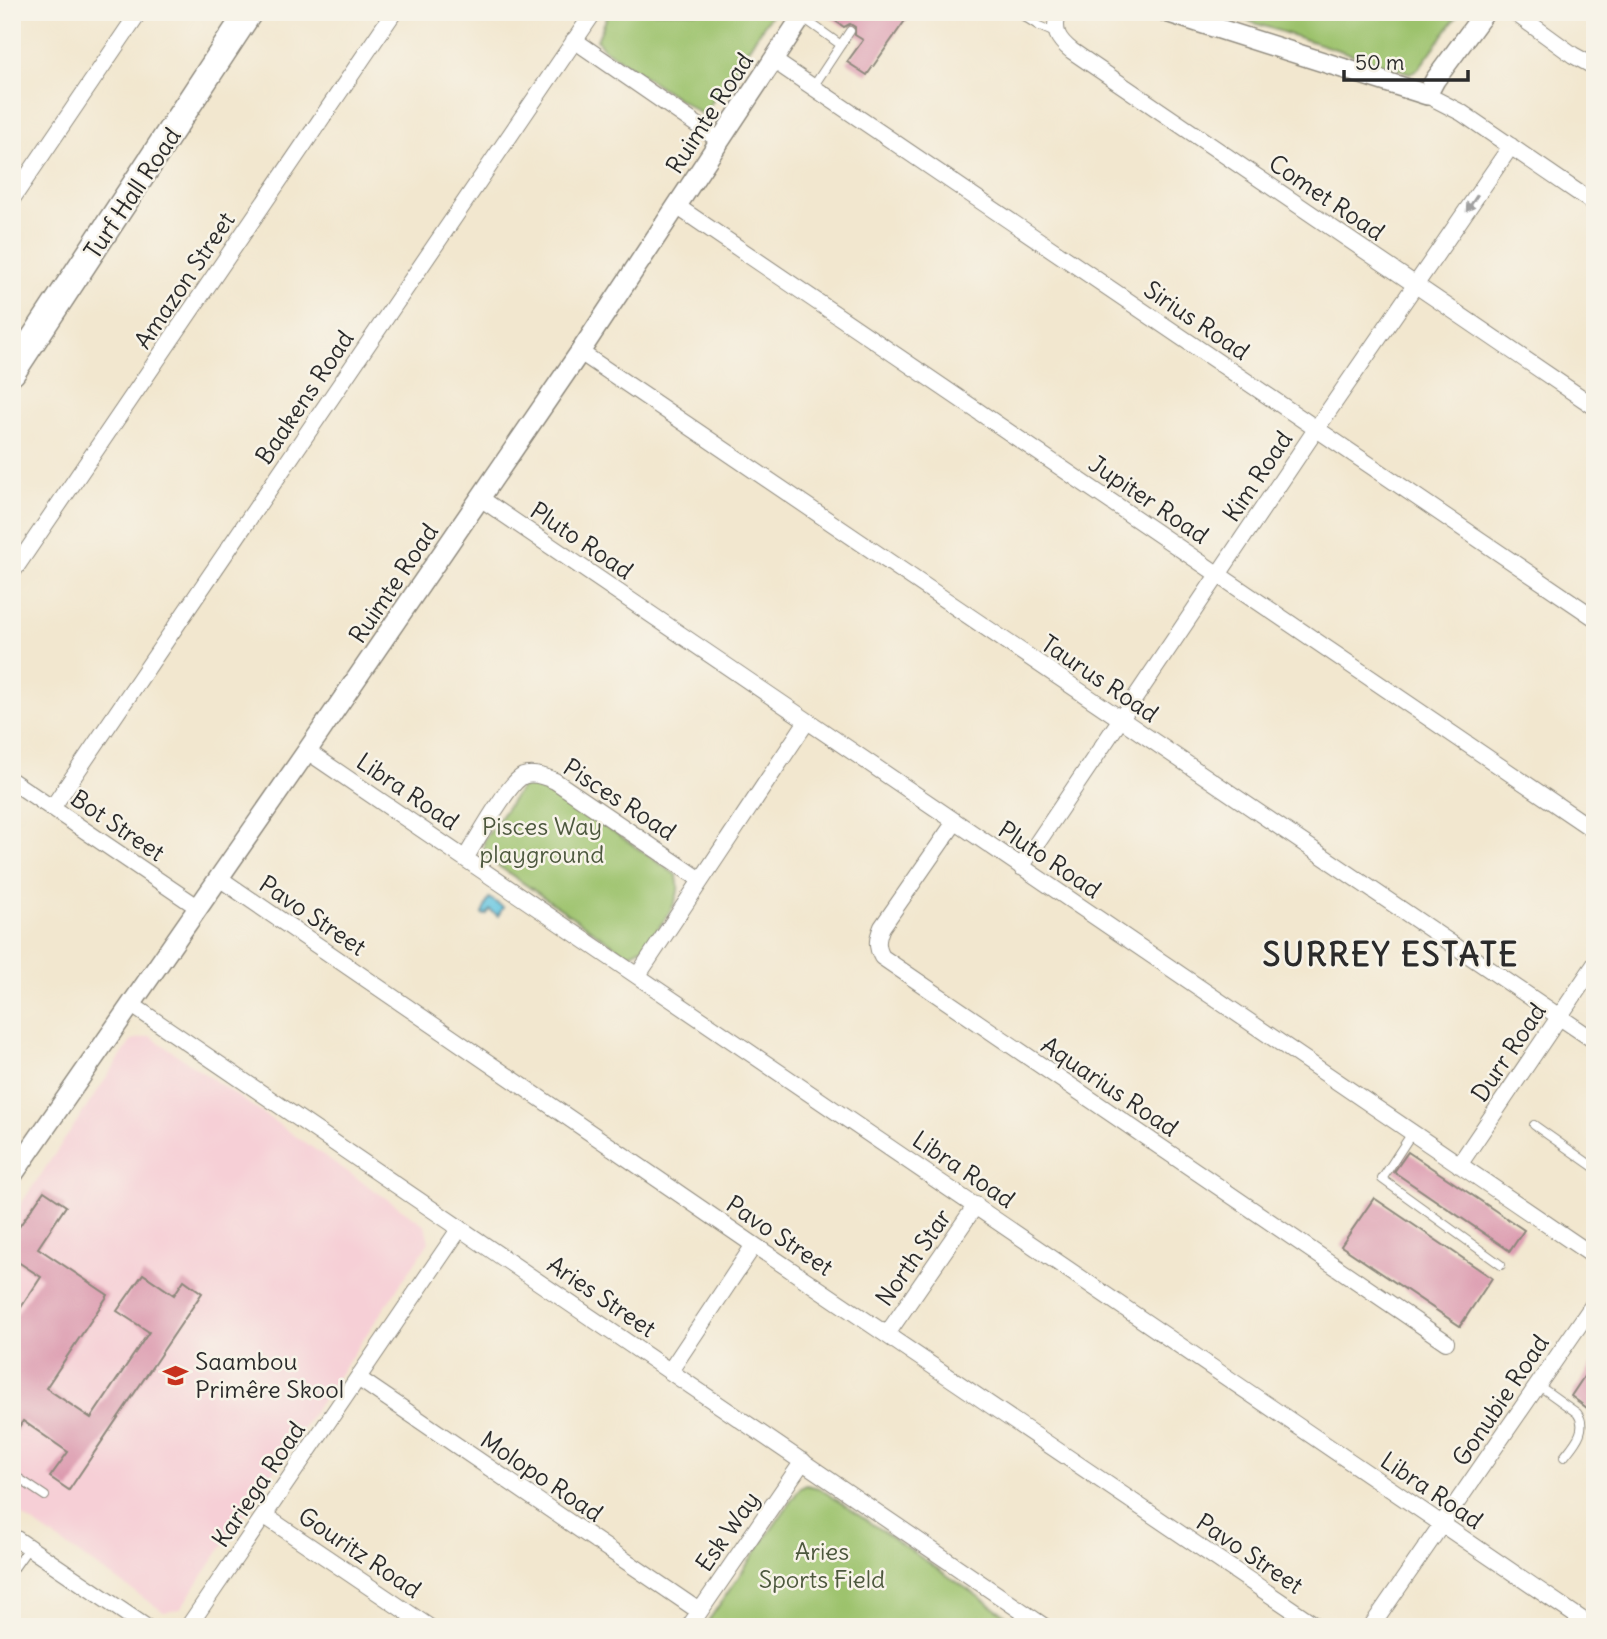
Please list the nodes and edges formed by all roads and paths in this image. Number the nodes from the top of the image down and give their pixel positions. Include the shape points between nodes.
1 (139, 12) edge
2 (228, 12) edge
3 (249, 12) edge
4 (394, 12) edge
5 (594, 12) edge
6 (1017, 12) edge
7 (1058, 12) edge
8 (1166, 12) edge
9 (1485, 12) edge
10 (1514, 12) edge
11 (804, 15) edge
12 (850, 31) dead end
13 (1055, 33) junction
14 (574, 40) junction
15 (841, 45) junction
16 (773, 60) junction
17 (1595, 67) edge
18 (813, 87) junction
19 (1427, 95) junction
20 (719, 140) junction
21 (1511, 146) junction
22 (12, 199) edge
23 (1595, 204) edge
24 (678, 207) junction
25 (1416, 285) junction
26 (12, 343) edge
27 (580, 352) junction
28 (12, 372) edge
29 (1595, 407) edge
30 (1317, 428) junction
31 (480, 498) junction
32 (12, 573) edge
33 (1219, 574) junction
34 (1595, 618) edge
35 (1121, 719) junction
36 (807, 721) junction
37 (307, 751) junction
38 (12, 781) edge
39 (52, 807) junction
40 (955, 822) junction
41 (1595, 831) edge
42 (466, 858) junction
43 (1021, 867) junction
44 (219, 878) junction
45 (701, 880) junction
46 (199, 908) junction
47 (1595, 964) edge
48 (638, 975) junction
49 (132, 1005) junction
50 (1560, 1017) junction
51 (1595, 1041) edge
52 (1534, 1125) dead end
53 (1412, 1133) junction
54 (1459, 1165) junction
55 (1595, 1168) edge
56 (12, 1175) edge
57 (976, 1205) junction
58 (460, 1227) junction
59 (754, 1245) junction
60 (1593, 1251) edge
61 (1501, 1265) dead end
62 (1595, 1302) edge
63 (887, 1334) junction
64 (1446, 1342) dead end
65 (670, 1371) junction
66 (358, 1378) junction
67 (1538, 1385) junction
68 (1564, 1457) dead end
69 (803, 1461) junction
70 (12, 1474) edge
71 (45, 1496) dead end
72 (265, 1516) junction
73 (1442, 1524) junction
74 (12, 1536) edge
75 (29, 1547) junction
76 (12, 1571) edge
77 (699, 1611) junction
78 (146, 1627) edge
79 (188, 1627) edge
80 (429, 1627) edge
81 (689, 1627) edge
82 (1045, 1627) edge
83 (1318, 1627) edge
84 (1371, 1627) edge
85 (1593, 1627) edge

1 - 22 street
2 - 26 main road, Turf Hall Road via 158,131
3 - 28 main road, Turf Hall Road
4 - 32 street, Amazon Street
5 - 14 street, Baakens Road
6 - 13 lane
7 - 13 street
8 - 19 street
9 - 19 street
10 - 17 street
11 - 15 lane
11 - 16 street, Ruimte Road
12 - 15 lane
13 - 25 street, Comet Road via 1072,51
14 - 20 street
14 - 39 street, Baakens Road
15 - 18 lane
16 - 18 street, Sirius Road
16 - 20 street, Ruimte Road
18 - 30 street, Sirius Road
19 - 21 street
20 - 24 street, Ruimte Road
21 - 23 street
21 -> 25 street, Kim Road
24 - 27 street, Ruimte Road
24 - 33 street, Jupiter Road
25 - 29 street, Comet Road
25 - 30 street, Kim Road
27 - 31 street, Ruimte Road
27 - 35 street, Taurus Road
30 - 33 street, Kim Road
30 - 34 street, Sirius Road
31 - 36 street, Pluto Road
31 - 37 street, Ruimte Road
33 - 35 street, Kim Road
33 - 41 street, Jupiter Road
35 - 43 street, Kim Road
35 - 50 street, Taurus Road
36 - 40 street, Pluto Road
36 - 45 street
37 - 42 street, Libra Road
37 - 44 street, Ruimte Road
38 - 39 street, Bot Street
39 - 46 street, Bot Street
40 - 43 street, Pluto Road
40 - 64 street, Aquarius Road via 882,927 877,947 882,957
42 - 45 street, Pisces Road via 512,786 524,776 534,775 555,781
42 - 48 street, Libra Road
43 - 53 street, Pluto Road
44 - 46 street, Ruimte Road
44 - 59 street, Pavo Street
45 - 48 street
46 - 49 street, Ruimte Road
47 - 50 street, Durr Road
48 - 57 street, Libra Road
49 - 56 street, Ruimte Road
49 - 58 street, Aries Street
50 - 51 street, Taurus Road
50 - 54 street, Durr Road
52 - 55 lane
53 - 54 street, Pluto Road
53 - 61 lane via 1382,1179
54 - 60 street, Pluto Road
57 - 63 street, North Star
57 - 73 street, Libra Road
58 - 65 street, Aries Street
58 - 66 street, Kariega Road
59 - 63 street, Pavo Street
59 - 65 street
62 - 67 street, Gonubie Road
63 - 83 street, Pavo Street
65 - 69 street, Aries Street
66 - 72 street, Kariega Road
66 - 77 street, Molopo Road
67 - 68 lane via 1581,1419 1580,1435
67 - 73 street, Gonubie Road
69 - 77 street, Esk Way
69 - 82 street, Aries Street
70 - 71 lane
72 - 79 street, Kariega Road
72 - 80 street, Gouritz Road
73 - 84 street, Gonubie Road
73 - 85 street, Libra Road
74 - 75 street
75 - 76 lane
75 - 78 street
77 - 81 street, Esk Way

